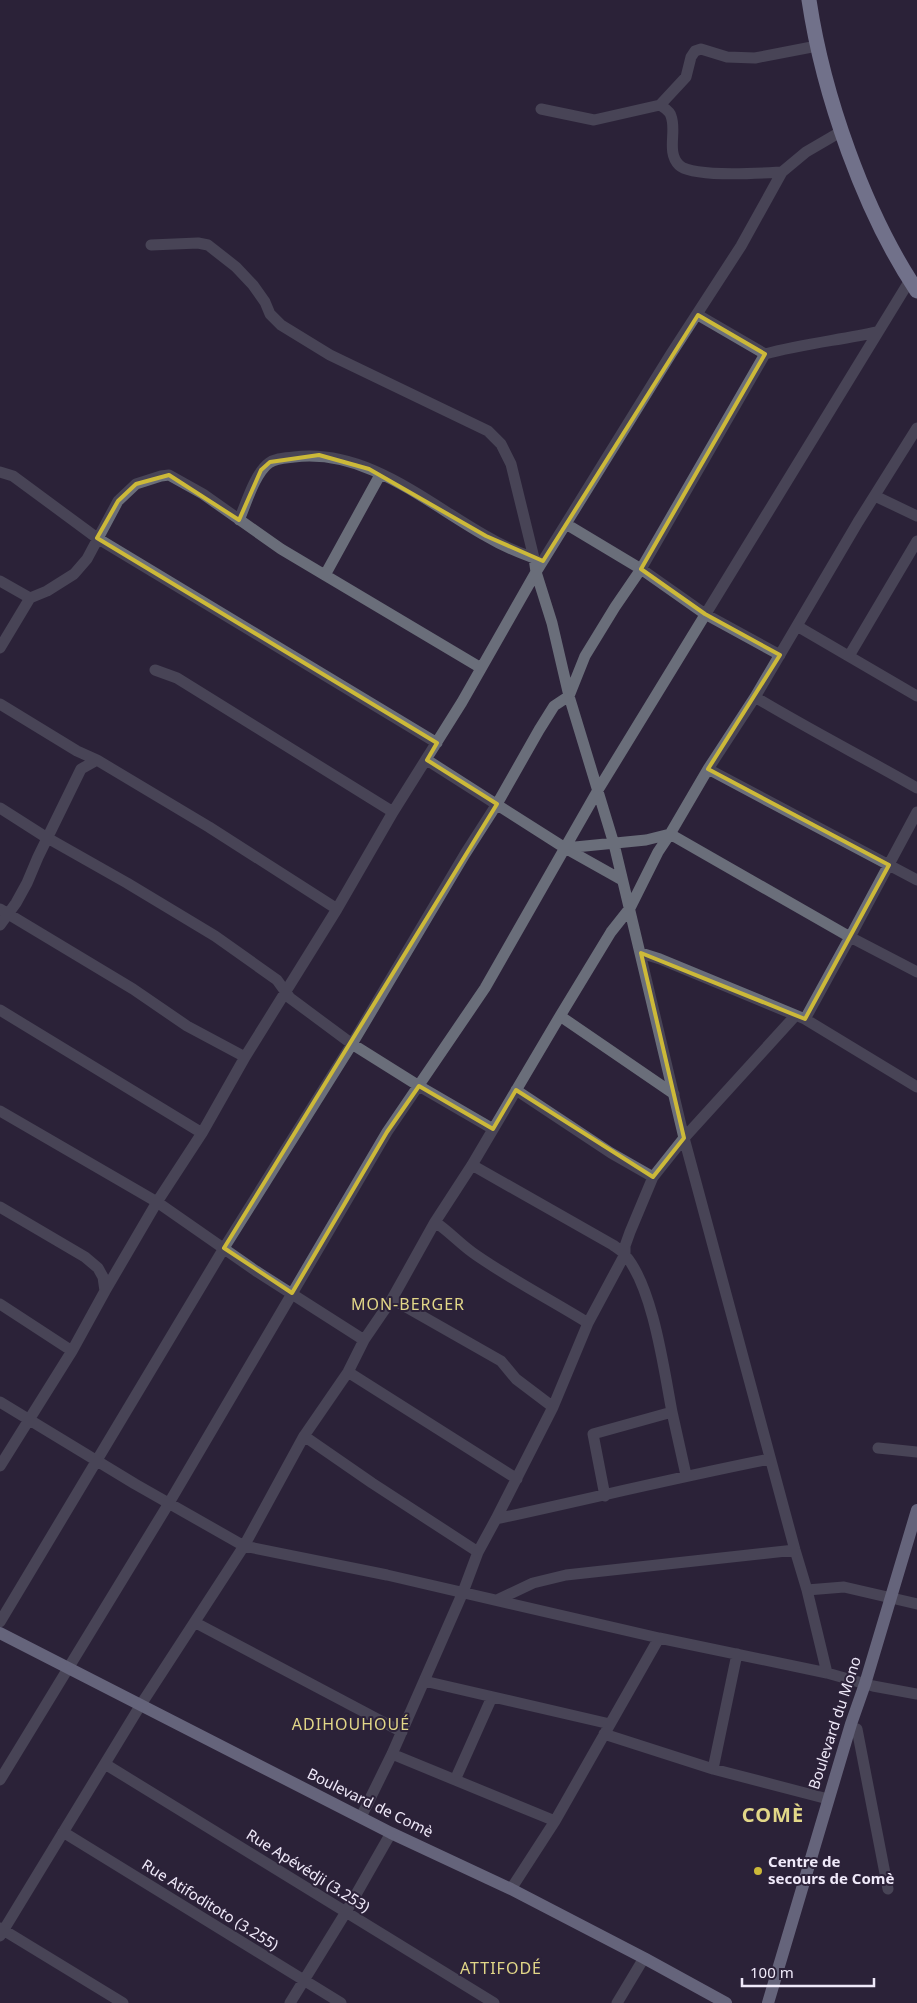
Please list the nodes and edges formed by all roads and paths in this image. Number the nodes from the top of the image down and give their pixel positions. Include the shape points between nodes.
1 (809, 0) edge
2 (817, 46) junction
3 (660, 106) junction
4 (542, 109) dead end
5 (842, 131) junction
6 (782, 172) junction
7 (151, 245) dead end
8 (913, 285) edge
9 (698, 315) junction
10 (877, 332) junction
11 (765, 354) junction
12 (917, 428) edge
13 (0, 472) edge
14 (380, 474) junction
15 (875, 496) junction
16 (917, 516) edge
17 (239, 520) junction
18 (566, 524) junction
19 (97, 538) junction
20 (917, 541) edge
21 (534, 558) junction
22 (641, 569) junction
23 (536, 572) junction
24 (325, 575) junction
25 (0, 581) edge
26 (30, 598) junction
27 (705, 614) junction
28 (797, 626) junction
29 (0, 648) edge
30 (780, 655) junction
31 (849, 656) junction
32 (481, 668) junction
33 (155, 670) dead end
34 (916, 694) edge
35 (569, 696) junction
36 (755, 697) junction
37 (0, 704) edge
38 (437, 743) junction
39 (77, 751) junction
40 (98, 760) junction
41 (427, 760) junction
42 (81, 769) junction
43 (708, 769) junction
44 (917, 788) edge
45 (598, 790) junction
46 (497, 804) junction
47 (0, 808) edge
48 (392, 812) junction
49 (917, 812) edge
50 (670, 834) junction
51 (48, 838) junction
52 (614, 844) junction
53 (566, 848) junction
54 (889, 865) junction
55 (622, 880) junction
56 (917, 880) edge
57 (630, 908) junction
58 (336, 909) junction
59 (4, 911) edge
60 (0, 925) edge
61 (850, 937) junction
62 (641, 953) junction
63 (917, 972) edge
64 (284, 992) junction
65 (0, 1010) edge
66 (560, 1016) junction
67 (800, 1017) junction
68 (352, 1044) junction
69 (245, 1057) junction
70 (419, 1086) junction
71 (917, 1087) edge
72 (516, 1090) junction
73 (674, 1094) junction
74 (0, 1111) edge
75 (493, 1129) junction
76 (202, 1133) junction
77 (684, 1138) junction
78 (472, 1165) junction
79 (653, 1178) junction
80 (157, 1202) junction
81 (0, 1207) edge
82 (435, 1222) junction
83 (224, 1248) junction
84 (625, 1254) junction
85 (104, 1291) junction
86 (292, 1293) junction
87 (392, 1299) junction
88 (0, 1304) edge
89 (588, 1323) junction
90 (364, 1340) junction
91 (72, 1351) junction
92 (348, 1372) junction
93 (0, 1402) edge
94 (552, 1407) junction
95 (672, 1412) junction
96 (28, 1419) junction
97 (304, 1436) junction
98 (878, 1448) dead end
99 (917, 1452) edge
100 (770, 1459) junction
101 (97, 1461) junction
102 (0, 1466) edge
103 (686, 1475) junction
104 (517, 1479) junction
105 (605, 1496) junction
106 (169, 1503) junction
107 (917, 1510) edge
108 (496, 1519) junction
109 (917, 1536) edge
110 (244, 1546) junction
111 (795, 1550) junction
112 (478, 1552) junction
113 (807, 1590) junction
114 (463, 1592) junction
115 (894, 1599) junction
116 (497, 1600) junction
117 (917, 1604) edge
118 (0, 1622) edge
119 (196, 1623) junction
120 (0, 1633) edge
121 (659, 1638) junction
122 (737, 1654) junction
123 (68, 1668) junction
124 (827, 1673) junction
125 (424, 1681) junction
126 (869, 1685) junction
127 (917, 1694) edge
128 (492, 1697) junction
129 (140, 1706) junction
130 (607, 1729) junction
131 (857, 1729) junction
132 (402, 1732) junction
133 (392, 1754) junction
134 (105, 1764) junction
135 (713, 1769) junction
136 (0, 1780) edge
137 (455, 1780) junction
138 (828, 1799) junction
139 (361, 1817) junction
140 (555, 1821) junction
141 (64, 1832) junction
142 (391, 1833) junction
143 (511, 1889) junction
144 (888, 1889) dead end
145 (346, 1912) junction
146 (1, 1932) edge
147 (644, 1958) junction
148 (303, 1980) junction
149 (122, 2003) edge
150 (290, 2003) edge
151 (340, 2003) edge
152 (494, 2003) edge
153 (617, 2003) edge
154 (726, 2003) edge
155 (768, 2003) edge
156 (774, 2003) edge

1 - 2 highway
2 - 3 street via 755,58 727,57 701,49 695,51 686,77
2 - 5 highway
3 - 4 street via 594,120
3 - 6 street via 672,116 673,154 682,167 732,175
5 - 6 street via 806,152
5 - 8 highway via 872,205
6 - 9 street
7 - 21 street via 208,245 253,285 270,314 282,325 330,355 488,431 501,444 511,464
8 - 10 street
9 - 11 street
9 - 18 street
10 - 11 street
10 - 27 street
11 - 22 street
12 - 15 street
13 - 19 street via 13,476
14 - 17 street via 326,456 282,458 261,470
14 - 21 street via 486,536
14 - 24 street
15 - 16 street
15 - 28 street
17 - 19 street via 180,480 169,475 161,476 136,484 124,494
17 - 24 street
18 - 22 street
18 - 23 street
19 - 26 street via 87,559 74,574
19 - 38 street
20 - 31 street
21 - 23 street
22 - 27 street
22 - 35 street via 586,656
23 - 32 street
23 - 35 street
24 - 32 street
25 - 26 street
26 - 29 street
27 - 30 street
27 - 45 street
28 - 30 street
28 - 31 street
30 - 36 street
31 - 34 street
32 - 38 street
33 - 48 street via 177,678
35 - 45 street
35 - 46 street via 554,706
36 - 43 street
36 - 44 street
37 - 39 street
38 - 41 street
39 - 40 street
39 - 42 street
40 - 42 street
40 - 58 street
41 - 46 street
41 - 48 street
42 - 51 street
43 - 50 street
43 - 54 street
45 - 52 street
45 - 53 street
46 - 53 street
46 - 68 street
47 - 51 street
48 - 58 street
49 - 54 street
50 - 52 street
50 - 57 street
50 - 61 street
51 - 59 street via 27,883
51 - 64 street via 215,936 277,980
52 - 53 street
52 - 55 street
53 - 55 street
53 - 70 street via 485,988
54 - 56 street
54 - 61 street
55 - 57 street
57 - 62 street
57 - 66 street
58 - 64 street
59 - 60 street
59 - 69 street via 133,989 187,1026
61 - 63 street
61 - 67 street
62 - 67 street
62 - 73 street
64 - 68 street
64 - 69 street
65 - 76 street
66 - 72 street
66 - 73 street
67 - 71 street
67 - 77 street
68 - 70 street
68 - 83 street
69 - 76 street
70 - 75 street
70 - 86 street via 387,1132
72 - 75 street
72 - 79 street
73 - 77 street
74 - 80 street
75 - 78 street
76 - 80 street
77 - 79 street
77 - 100 street
78 - 82 street
78 - 84 street
79 - 84 street via 630,1232
80 - 83 street
80 - 85 street
81 - 85 street via 85,1257 98,1268 103,1277
82 - 87 street
82 - 89 street via 477,1256
83 - 86 street
83 - 101 street
84 - 89 street
84 - 95 street via 650,1308
85 - 91 street
86 - 90 street
86 - 106 street
87 - 90 street
87 - 94 street via 501,1362 516,1379
88 - 91 street
89 - 94 street
90 - 92 street
91 - 96 street
92 - 97 street
92 - 104 street
93 - 96 street
94 - 104 street
95 - 103 street
95 - 105 street via 593,1434
96 - 101 street
96 - 102 street
97 - 110 street
97 - 112 street
98 - 99 street
100 - 103 street
100 - 111 street
101 - 106 street
101 - 118 street
103 - 105 street
104 - 108 street
105 - 108 street
106 - 110 street
106 - 123 street
107 - 115 main road, Boulevard du Mono
108 - 112 street
109 - 115 main road, Boulevard du Mono
110 - 114 street
110 - 119 street
111 - 113 street
111 - 116 street via 566,1575 533,1583
112 - 114 street
113 - 115 street via 844,1587
113 - 124 street
114 - 116 street
114 - 125 street
115 - 117 street
115 - 126 main road, Boulevard du Mono
116 - 121 street
119 - 129 street
119 - 132 street
120 - 123 main road, Boulevard de Comè
121 - 122 street
121 - 130 street
122 - 124 street
122 - 135 street
123 - 129 main road, Boulevard de Comè
123 - 136 street
124 - 126 street
125 - 128 street
125 - 132 street
126 - 127 street
126 - 131 main road, Boulevard du Mono
126 - 138 main road, Boulevard du Mono via 850,1724
128 - 130 street
128 - 137 street
129 - 134 street
129 - 139 main road, Boulevard de Comè
130 - 135 street
130 - 140 street
131 - 144 street
131 - 156 main road, Boulevard du Mono
132 - 133 street
133 - 137 street
133 - 139 street
134 - 141 street
134 - 145 street, Rue Apévédji (3.253)
135 - 138 street
137 - 140 street
138 - 155 main road, Boulevard du Mono
139 - 142 main road, Boulevard de Comè
140 - 143 street
141 - 146 street
141 - 148 street, Rue Atifoditoto (3.255)
142 - 143 main road, Boulevard de Comè
142 - 145 street
143 - 147 main road, Boulevard de Comè
145 - 148 street
145 - 152 street, Rue Apévédji (3.253)
146 - 149 street
147 - 153 street
147 - 154 main road, Boulevard de Comè
148 - 150 street
148 - 151 street, Rue Atifoditoto (3.255)

